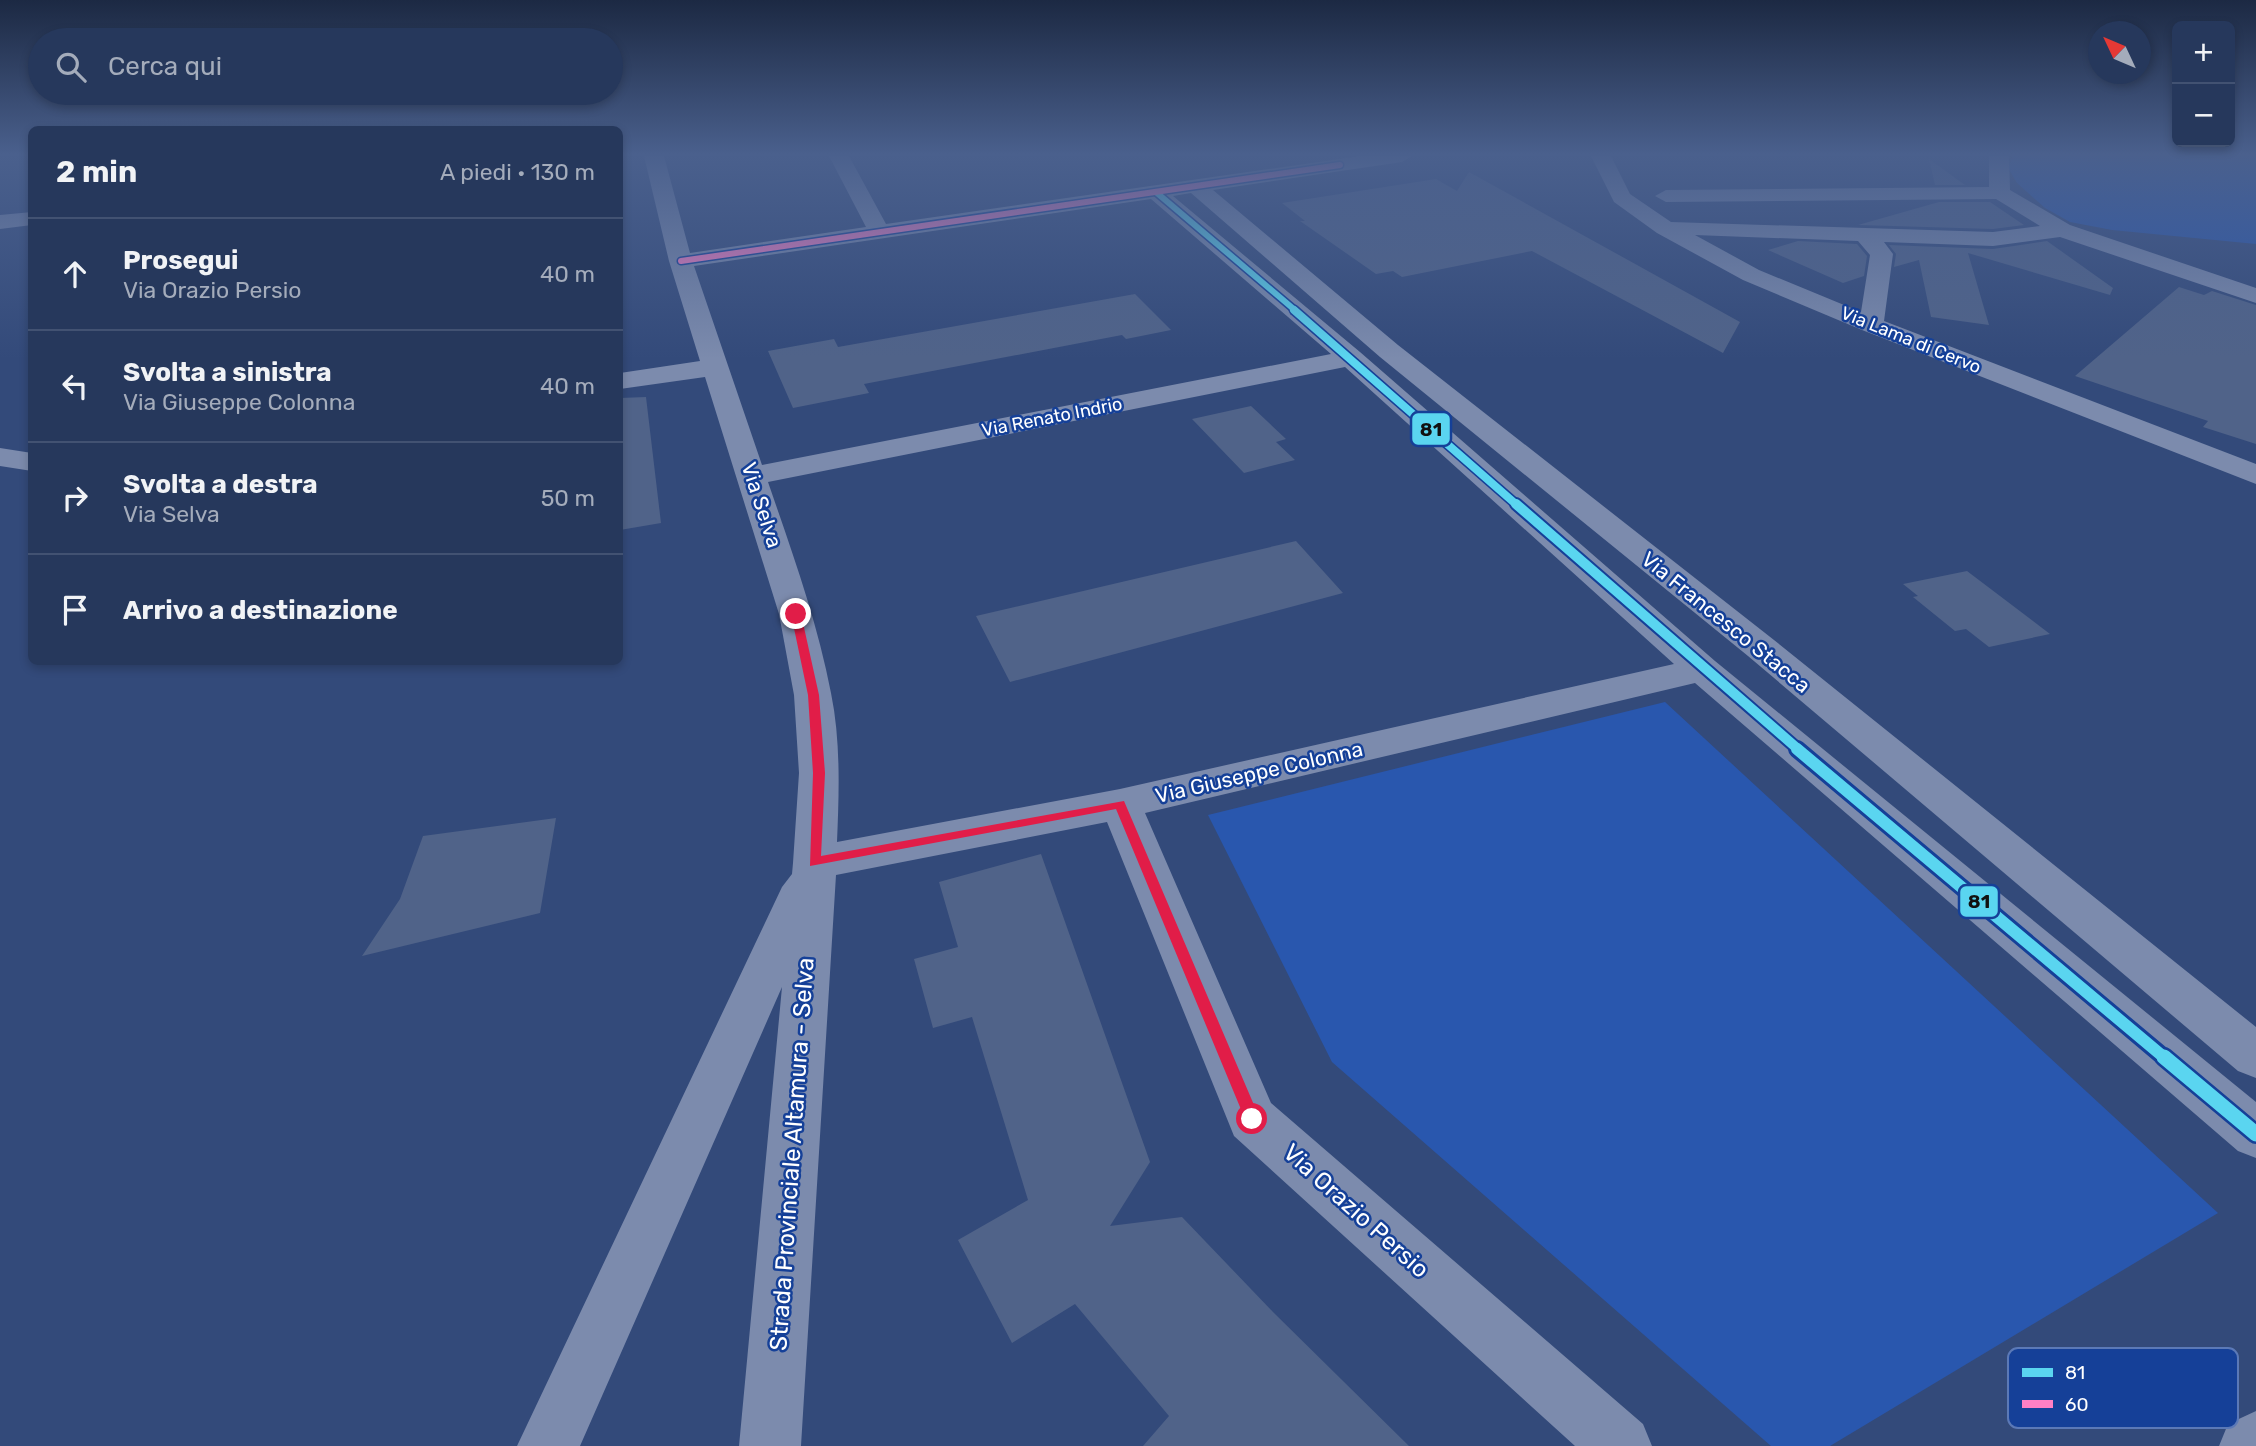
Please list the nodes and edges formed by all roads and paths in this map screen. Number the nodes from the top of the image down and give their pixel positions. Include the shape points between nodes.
1 (671, 223) edge
2 (875, 223) edge
3 (946, 223) edge
4 (1193, 223) edge
5 (1239, 223) edge
6 (1658, 223) edge
7 (2051, 223) edge
8 (1665, 228) junction
9 (2062, 230) junction
10 (880, 233) junction
11 (1864, 234) junction
12 (681, 261) junction
13 (2256, 296) edge
14 (1871, 325) junction
15 (1352, 358) junction
16 (716, 367) junction
17 (623, 381) edge
18 (0, 457) edge
19 (28, 461) edge
20 (2256, 475) edge
21 (753, 476) junction
22 (1702, 669) junction
23 (1120, 804) junction
24 (815, 863) junction
25 (2256, 1056) edge
26 (2256, 1134) edge
27 (2256, 1443) edge
28 (548, 1446) edge
29 (770, 1446) edge
30 (1621, 1446) edge
31 (2250, 1446) edge

1 - 12 street, Via Selva
2 - 10 street
3 - 10 street
4 - 15 street
5 - 25 street, Via Francesco Stacca via 1388,351 1761,648
6 - 8 street, Via Lama di Cervo
7 - 9 street
8 - 11 street
8 - 14 street, Via Lama di Cervo via 1751,275
9 - 11 street via 1993,239
9 - 13 street
10 - 12 street
11 - 14 street via 1882,254
12 - 16 street, Via Selva
14 - 20 street, Via Lama di Cervo
15 - 21 street, Via Renato Indrio
15 - 22 street
16 - 17 street
16 - 21 street, Via Selva
18 - 19 street
21 - 24 street, Via Selva via 796,614 813,695 819,773
22 - 23 street, Via Giuseppe Colonna
22 - 26 street
23 - 24 street, Via Giuseppe Colonna
23 - 30 street, Via Orazio Persio via 1252,1119
24 - 28 street
24 - 29 street, Strada Provinciale Altamura - Selva
27 - 31 street

